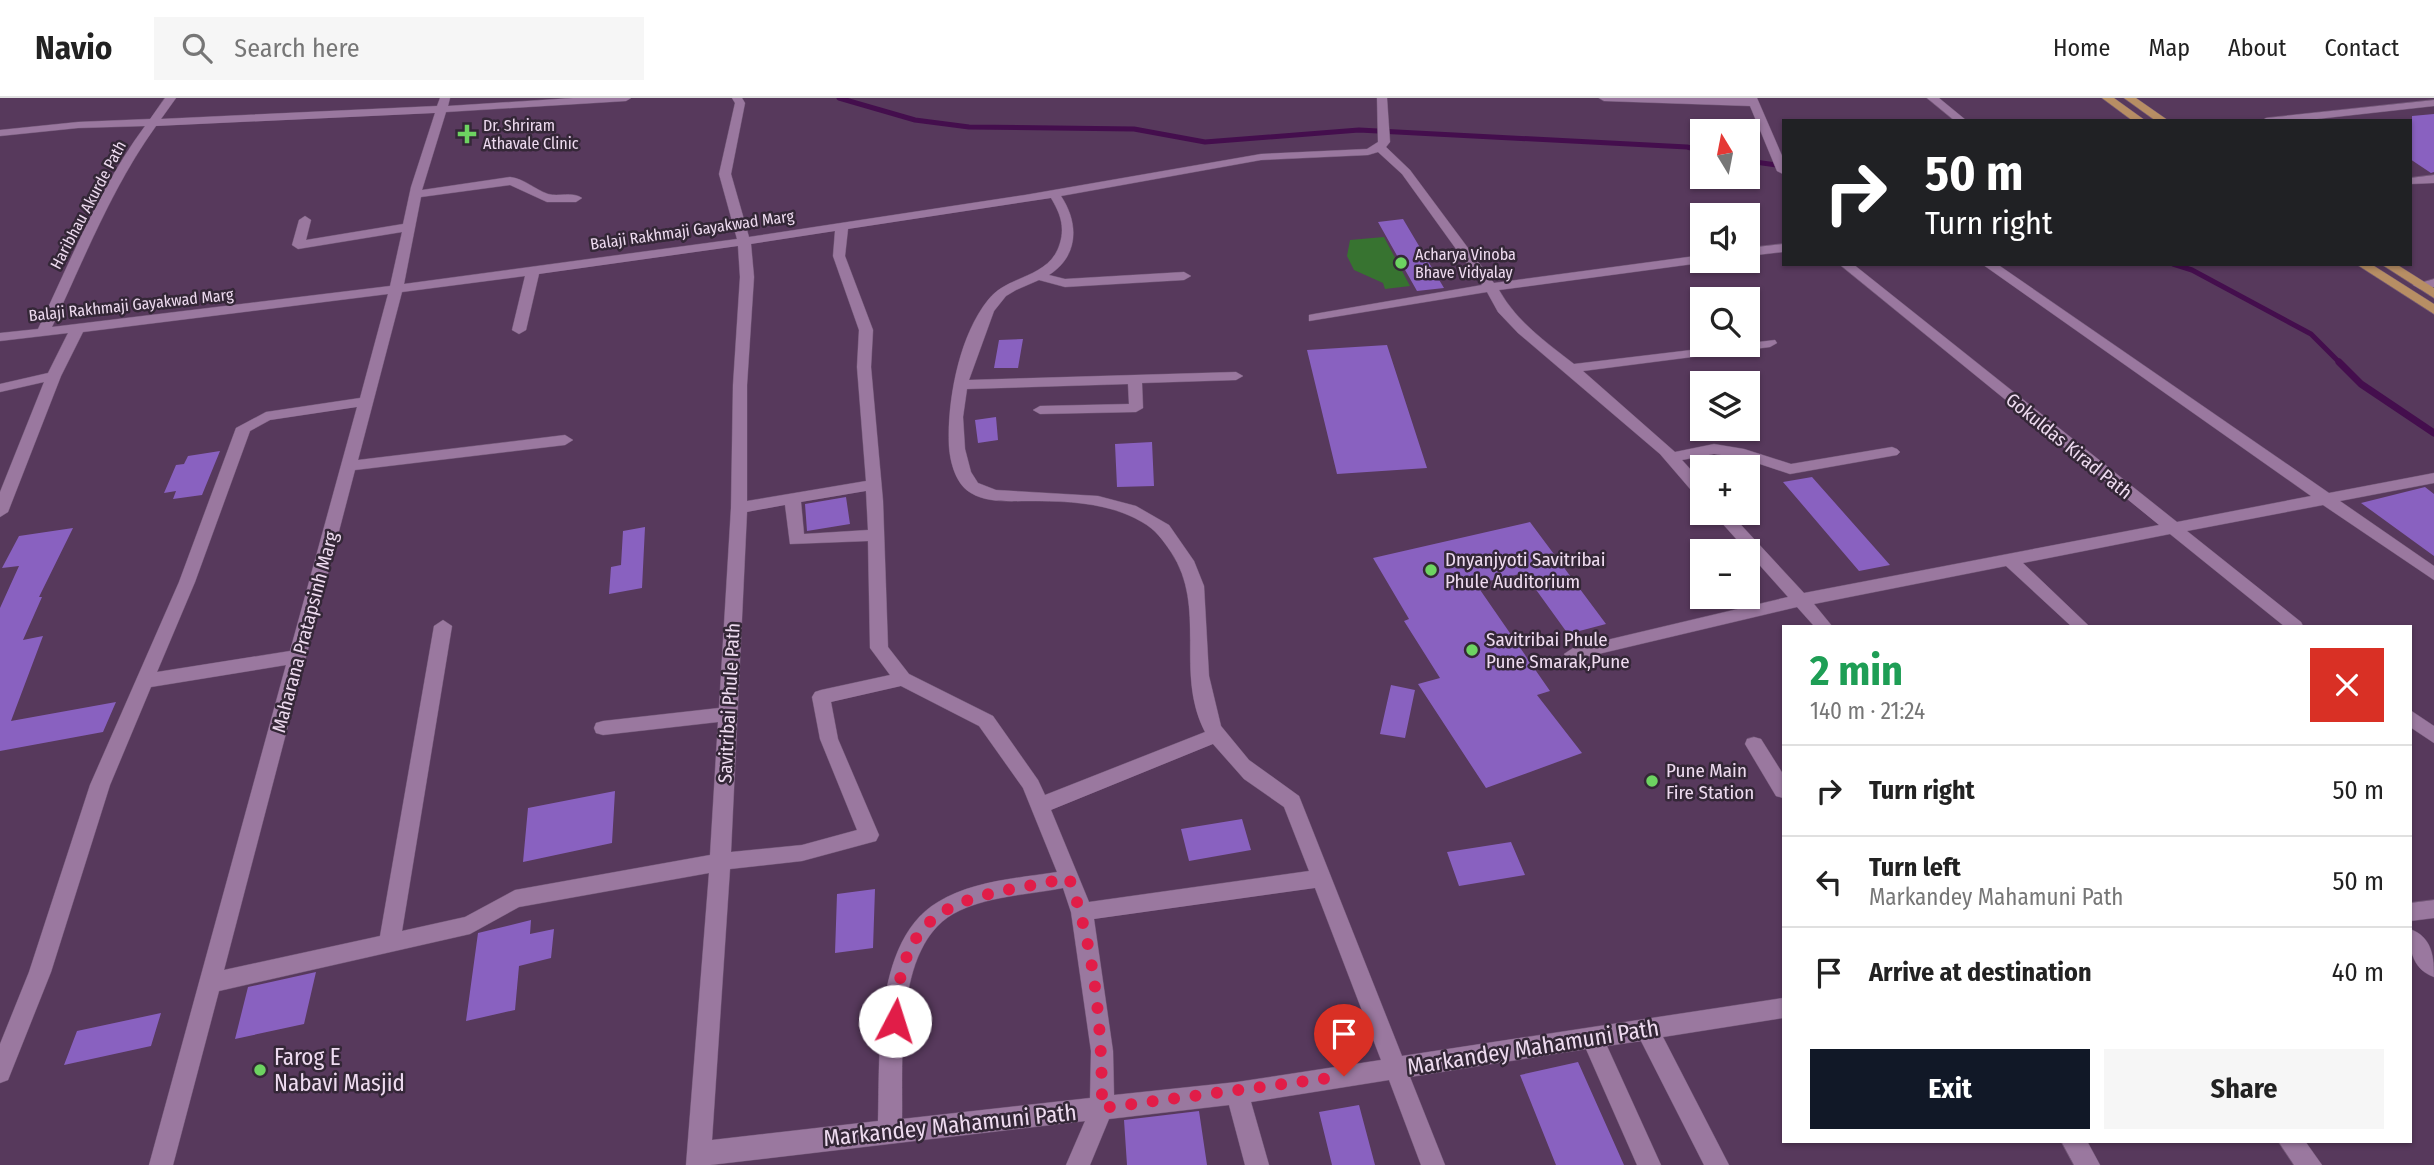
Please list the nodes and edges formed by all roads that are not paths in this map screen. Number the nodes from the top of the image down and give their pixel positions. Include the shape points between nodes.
1 (171, 98) edge
2 (625, 98) edge
3 (737, 98) edge
4 (1382, 98) edge
5 (1604, 98) edge
6 (1932, 98) edge
7 (2106, 98) edge
8 (2129, 98) edge
9 (1753, 101) edge
10 (2434, 103) edge
11 (444, 104) edge
12 (1959, 119) edge
13 (2138, 119) edge
14 (2161, 119) edge
15 (2285, 119) edge
16 (151, 124) junction
17 (0, 133) edge
18 (1382, 145) junction
19 (1782, 169) edge
20 (2434, 179) edge
21 (2412, 181) edge
22 (416, 194) junction
23 (1054, 194) junction
24 (576, 198) dead end
25 (305, 220) dead end
26 (842, 226) junction
27 (409, 227) junction
28 (744, 240) junction
29 (1782, 248) edge
30 (1760, 251) edge
31 (1690, 261) edge
32 (1847, 266) edge
33 (1991, 266) edge
34 (2365, 266) edge
35 (2391, 266) edge
36 (533, 271) junction
37 (1184, 276) dead end
38 (1041, 278) junction
39 (2427, 284) edge
40 (1491, 287) junction
41 (396, 290) junction
42 (2434, 294) edge
43 (2434, 310) edge
44 (1314, 318) dead end
45 (77, 330) junction
46 (519, 330) dead end
47 (44, 332) junction
48 (0, 337) edge
49 (1770, 343) dead end
50 (1569, 369) junction
51 (54, 376) junction
52 (1236, 376) dead end
53 (1135, 379) junction
54 (962, 385) junction
55 (0, 388) edge
56 (367, 401) junction
57 (1040, 410) dead end
58 (565, 440) dead end
59 (1892, 452) dead end
60 (1671, 458) junction
61 (349, 466) junction
62 (2434, 478) edge
63 (1690, 479) edge
64 (873, 485) junction
65 (4, 492) edge
66 (2329, 498) junction
67 (793, 499) junction
68 (739, 508) junction
69 (0, 512) edge
70 (1732, 525) edge
71 (2170, 528) junction
72 (875, 535) junction
73 (2009, 560) junction
74 (2434, 574) edge
75 (1801, 600) junction
76 (1823, 625) edge
77 (2080, 625) edge
78 (2294, 625) edge
79 (443, 626) dead end
80 (1573, 654) dead end
81 (299, 656) junction
82 (903, 679) junction
83 (144, 681) junction
84 (730, 714) junction
85 (2412, 719) edge
86 (603, 728) dead end
87 (1216, 735) junction
88 (2434, 736) edge
89 (1754, 744) dead end
90 (1782, 788) edge
91 (1040, 806) junction
92 (720, 862) junction
93 (1069, 878) junction
94 (1322, 878) junction
95 (2434, 908) edge
96 (1082, 912) junction
97 (2412, 912) edge
98 (2412, 940) edge
99 (388, 943) junction
100 (2434, 967) edge
101 (211, 983) junction
102 (1782, 1008) edge
103 (1647, 1029) junction
104 (1591, 1037) junction
105 (1397, 1068) junction
106 (0, 1072) edge
107 (1237, 1093) junction
108 (1102, 1108) junction
109 (890, 1132) junction
110 (2074, 1143) edge
111 (2292, 1143) edge
112 (698, 1159) edge
113 (162, 1165) edge
114 (1078, 1165) edge
115 (1257, 1165) edge
116 (1433, 1165) edge
117 (1649, 1165) edge
118 (1717, 1165) edge
119 (2088, 1165) edge
120 (2310, 1165) edge

1 - 16 street, Haribhau Akurde Path
2 - 11 street
3 - 28 street, Savitribai Phule Path via 740,103 725,174
4 - 18 street
5 - 9 street
6 - 12 street
7 - 13 main road
8 - 14 main road
9 - 19 street
10 - 15 street
11 - 16 street
11 - 22 street, Maharana Pratapsinh Marg
16 - 17 street
16 - 47 street, Haribhau Akurde Path via 107,196
18 - 23 street, Balaji Rakhmaji Gayakwad Marg via 1353,153 1237,160
18 - 40 street
20 - 21 street
22 - 24 street via 510,181 547,198
22 - 27 street, Maharana Pratapsinh Marg
23 - 26 street, Balaji Rakhmaji Gayakwad Marg
23 - 38 street via 1069,216 1070,231 1062,257
25 - 27 street via 298,245
26 - 28 street, Balaji Rakhmaji Gayakwad Marg
26 - 64 street via 839,256 866,330 864,367
27 - 41 street, Maharana Pratapsinh Marg
28 - 36 street, Balaji Rakhmaji Gayakwad Marg
28 - 68 street, Savitribai Phule Path via 747,277
29 - 30 street
31 - 40 street
32 - 71 street, Gokuldas Kirad Path
33 - 66 street
34 - 43 main road
35 - 39 main road
36 - 41 street, Balaji Rakhmaji Gayakwad Marg
36 - 46 street
37 - 38 street via 1065,283
38 - 54 street via 1003,291 992,303
39 - 42 main road
40 - 44 street
40 - 50 street via 1503,309
41 - 45 street, Balaji Rakhmaji Gayakwad Marg
41 - 56 street, Maharana Pratapsinh Marg
45 - 47 street, Balaji Rakhmaji Gayakwad Marg
45 - 51 street
47 - 48 street, Balaji Rakhmaji Gayakwad Marg
49 - 50 street
50 - 60 street
51 - 55 street
51 - 65 street
52 - 53 street
53 - 54 street
53 - 57 street via 1136,408
54 - 87 street via 956,412 958,453 966,480 976,490 1081,497 1122,506 1163,528 1192,571 1204,699
56 - 61 street, Maharana Pratapsinh Marg
56 - 83 street via 266,416 243,428 187,582
58 - 61 street
59 - 60 street via 1790,469 1714,449
60 - 63 street
61 - 81 street, Maharana Pratapsinh Marg
62 - 66 street
64 - 67 street
64 - 72 street
65 - 69 street
66 - 71 street
66 - 74 street
67 - 68 street
67 - 72 street via 796,540
68 - 84 street, Savitribai Phule Path
70 - 75 street
71 - 73 street
71 - 78 street, Gokuldas Kirad Path
72 - 82 street via 879,648
73 - 75 street
73 - 77 street
75 - 76 street
75 - 80 street
79 - 99 street
81 - 83 street
81 - 101 street, Maharana Pratapsinh Marg
82 - 91 street via 986,720 1012,754
82 - 92 street via 821,697 830,739 869,835 802,853
83 - 106 street via 100,785 40,972
84 - 86 street
84 - 92 street, Savitribai Phule Path
85 - 88 street
87 - 91 street
87 - 94 street via 1249,774 1292,802
89 - 90 street
91 - 93 street
92 - 99 street via 515,899 470,925
92 - 112 street, Savitribai Phule Path
93 - 96 street
93 - 109 street via 954,905 919,931 905,955 897,993
94 - 96 street
94 - 105 street
95 - 97 street
96 - 108 street via 1102,1051
98 - 100 street
99 - 101 street
101 - 113 street, Maharana Pratapsinh Marg
102 - 103 street, Markandey Mahamuni Path
103 - 104 street, Markandey Mahamuni Path
103 - 118 street
104 - 105 street, Markandey Mahamuni Path
104 - 117 street
105 - 107 street, Markandey Mahamuni Path
105 - 116 street
107 - 108 street, Markandey Mahamuni Path
107 - 115 street
108 - 109 street, Markandey Mahamuni Path
108 - 114 street
109 - 112 street, Markandey Mahamuni Path
110 - 119 street
111 - 120 street

